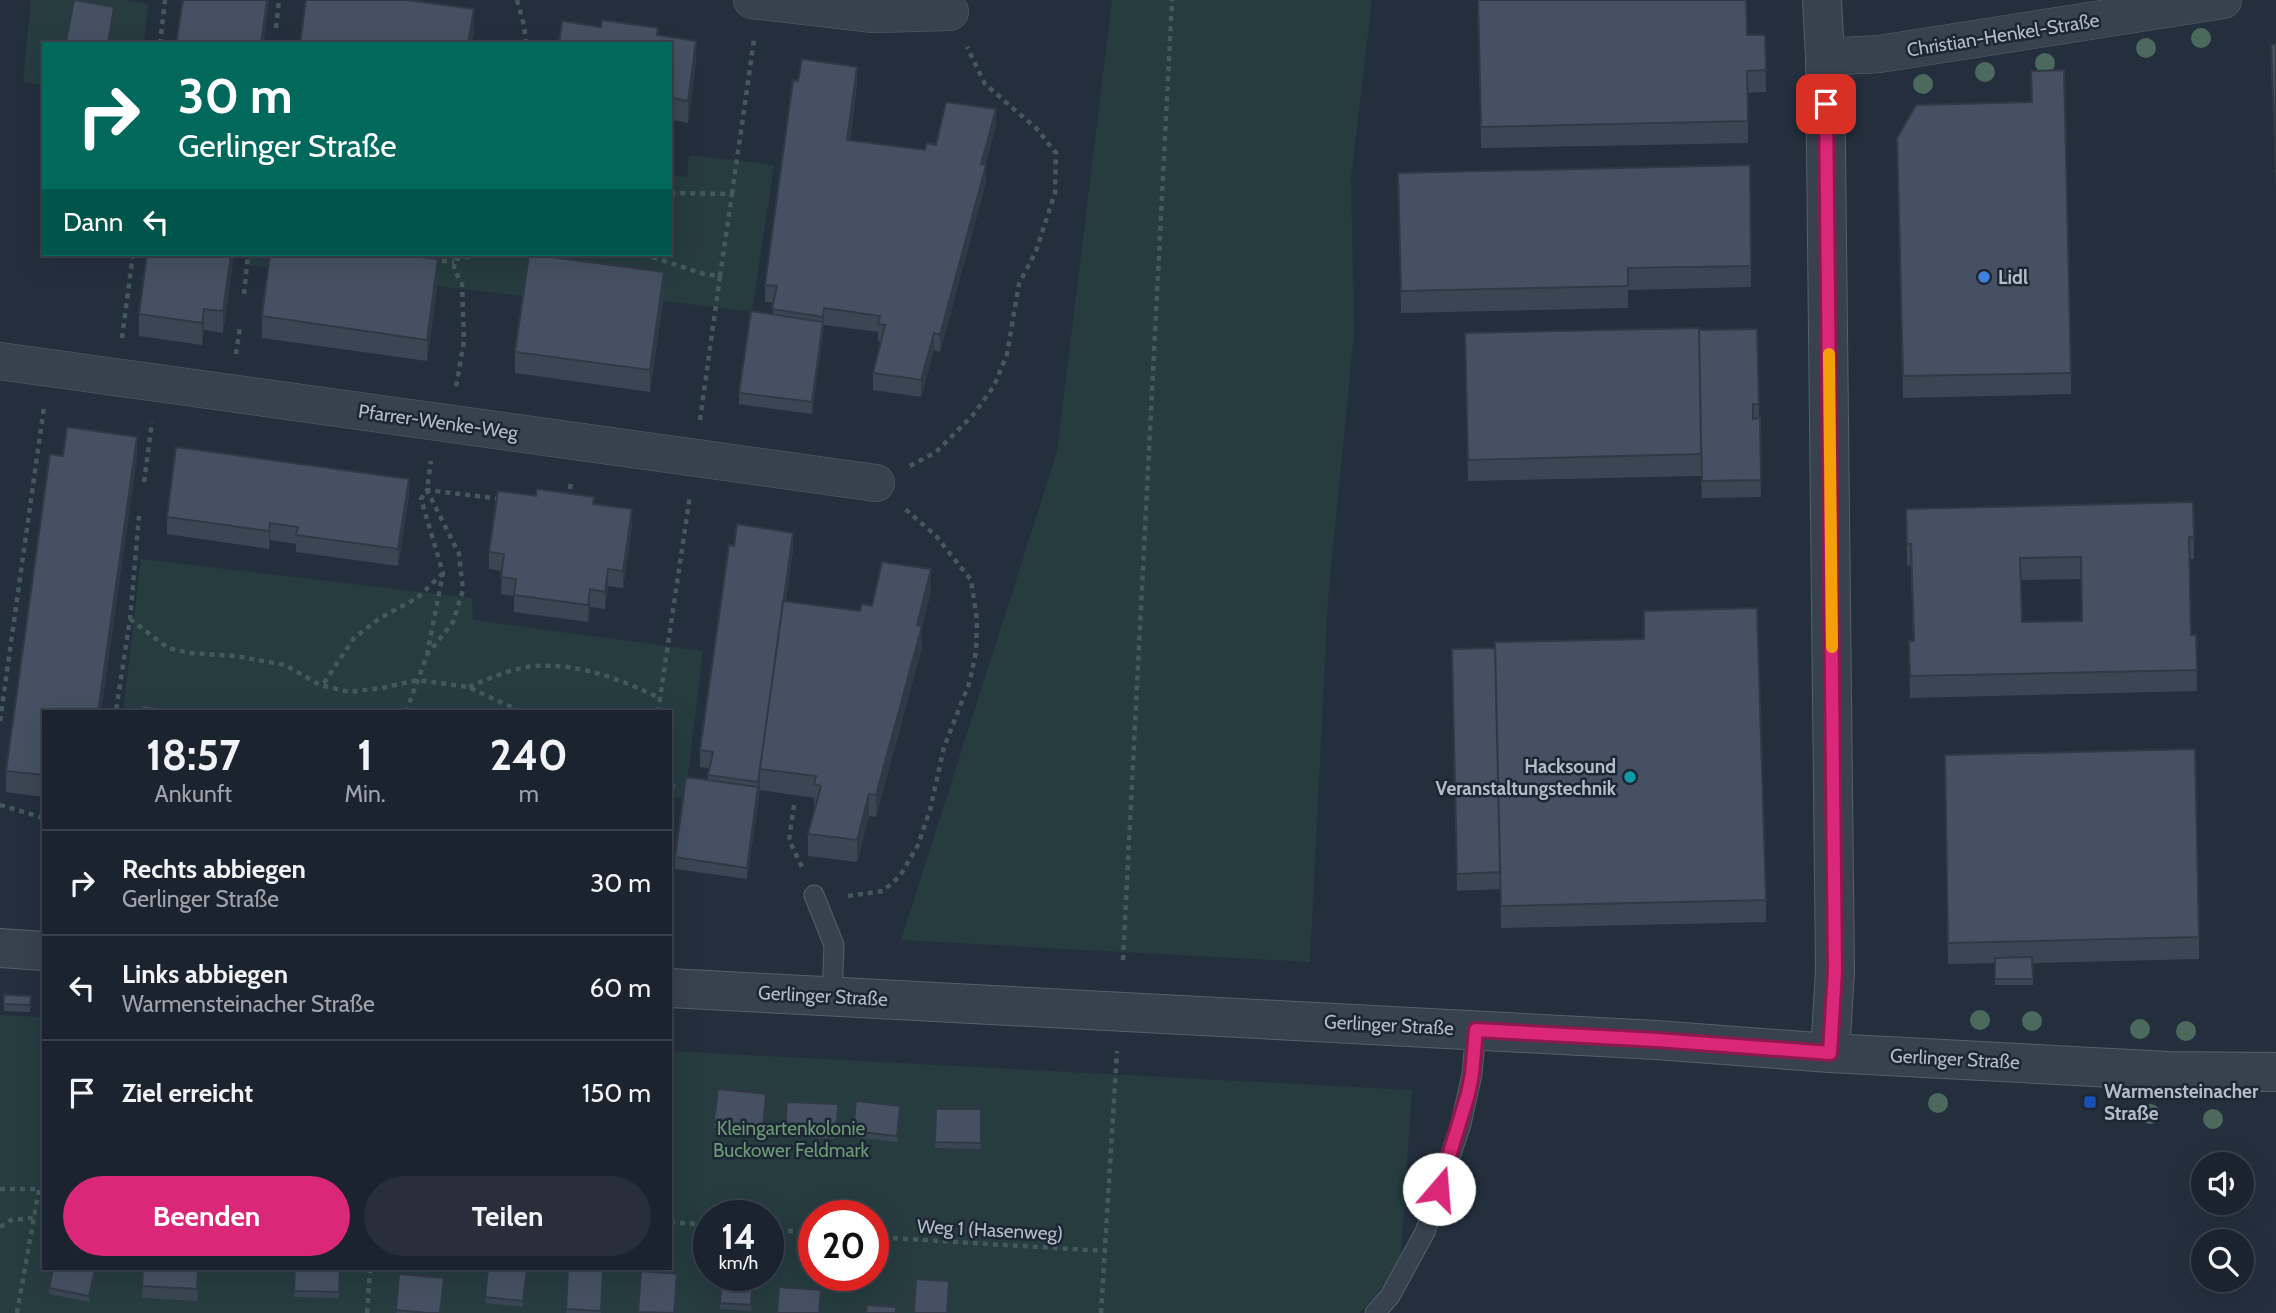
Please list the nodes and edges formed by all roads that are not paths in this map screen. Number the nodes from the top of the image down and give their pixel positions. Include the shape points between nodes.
1 (752, 0) edge
2 (1822, 0) edge
3 (2223, 0) edge
4 (760, 1) edge
5 (950, 12) road end
6 (1825, 57) junction
7 (0, 361) edge
8 (876, 483) road end
9 (814, 895) road end
10 (0, 948) edge
11 (42, 951) edge
12 (672, 988) edge
13 (832, 997) junction
14 (1476, 1030) junction
15 (1830, 1053) junction
16 (2276, 1072) edge
17 (1375, 1313) edge

1 - 4 street
2 - 6 street
3 - 6 street, Christian-Henkel-Straße via 1879,54
4 - 5 street via 874,14
6 - 15 street via 1835,958
7 - 8 street, Pfarrer-Wenke-Weg
9 - 13 lane via 834,945
10 - 11 street
12 - 13 street, Gerlinger Straße
13 - 14 street, Gerlinger Straße
14 - 15 street, Gerlinger Straße
14 - 17 lane via 1466,1103 1424,1232 1390,1296
15 - 16 street, Gerlinger Straße via 2169,1071

